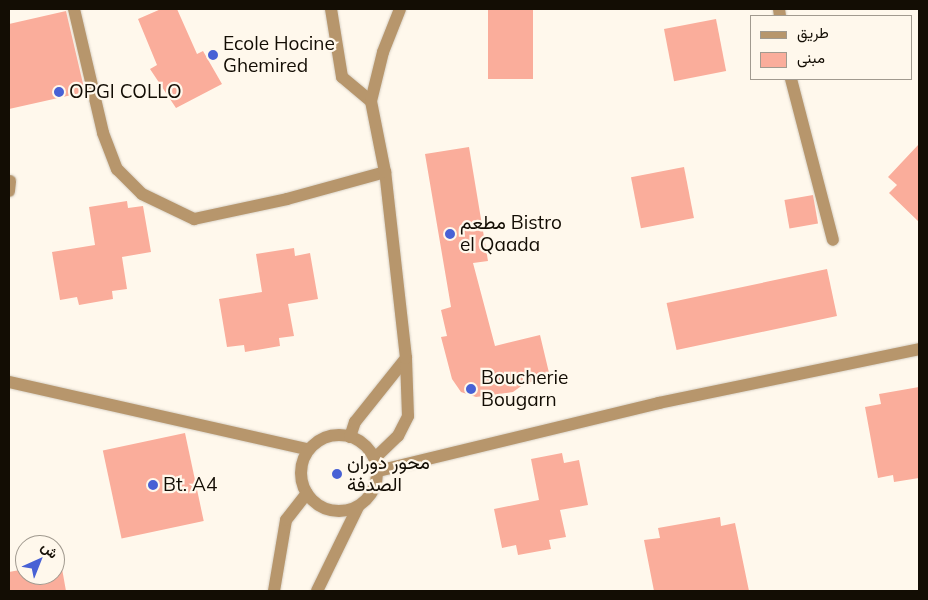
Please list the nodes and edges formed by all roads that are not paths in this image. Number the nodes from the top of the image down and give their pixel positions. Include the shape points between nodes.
1 (74, 9) edge
2 (331, 9) edge
3 (400, 9) edge
4 (792, 80) edge
5 (371, 100) junction
6 (385, 172) junction
7 (833, 240) dead end
8 (919, 349) edge
9 (406, 358) junction
10 (9, 382) edge
11 (350, 437) junction
12 (307, 449) junction
13 (376, 464) junction
14 (307, 494) junction
15 (358, 507) junction
16 (274, 591) edge
17 (317, 591) edge

1 - 6 street via 103,132 117,169 142,194 194,219 287,199
2 - 5 street via 342,77
3 - 5 street via 383,52
4 - 7 street
5 - 6 street
6 - 9 street
8 - 13 street
9 - 11 street via 354,422
9 - 13 street via 408,416 402,430
10 - 12 street
11 - 12 street via 333,435
11 - 13 street via 368,447
12 - 14 street via 302,470
13 - 15 street via 371,495
14 - 15 street via 326,509 339,511
14 - 16 street via 286,520
15 - 17 street

